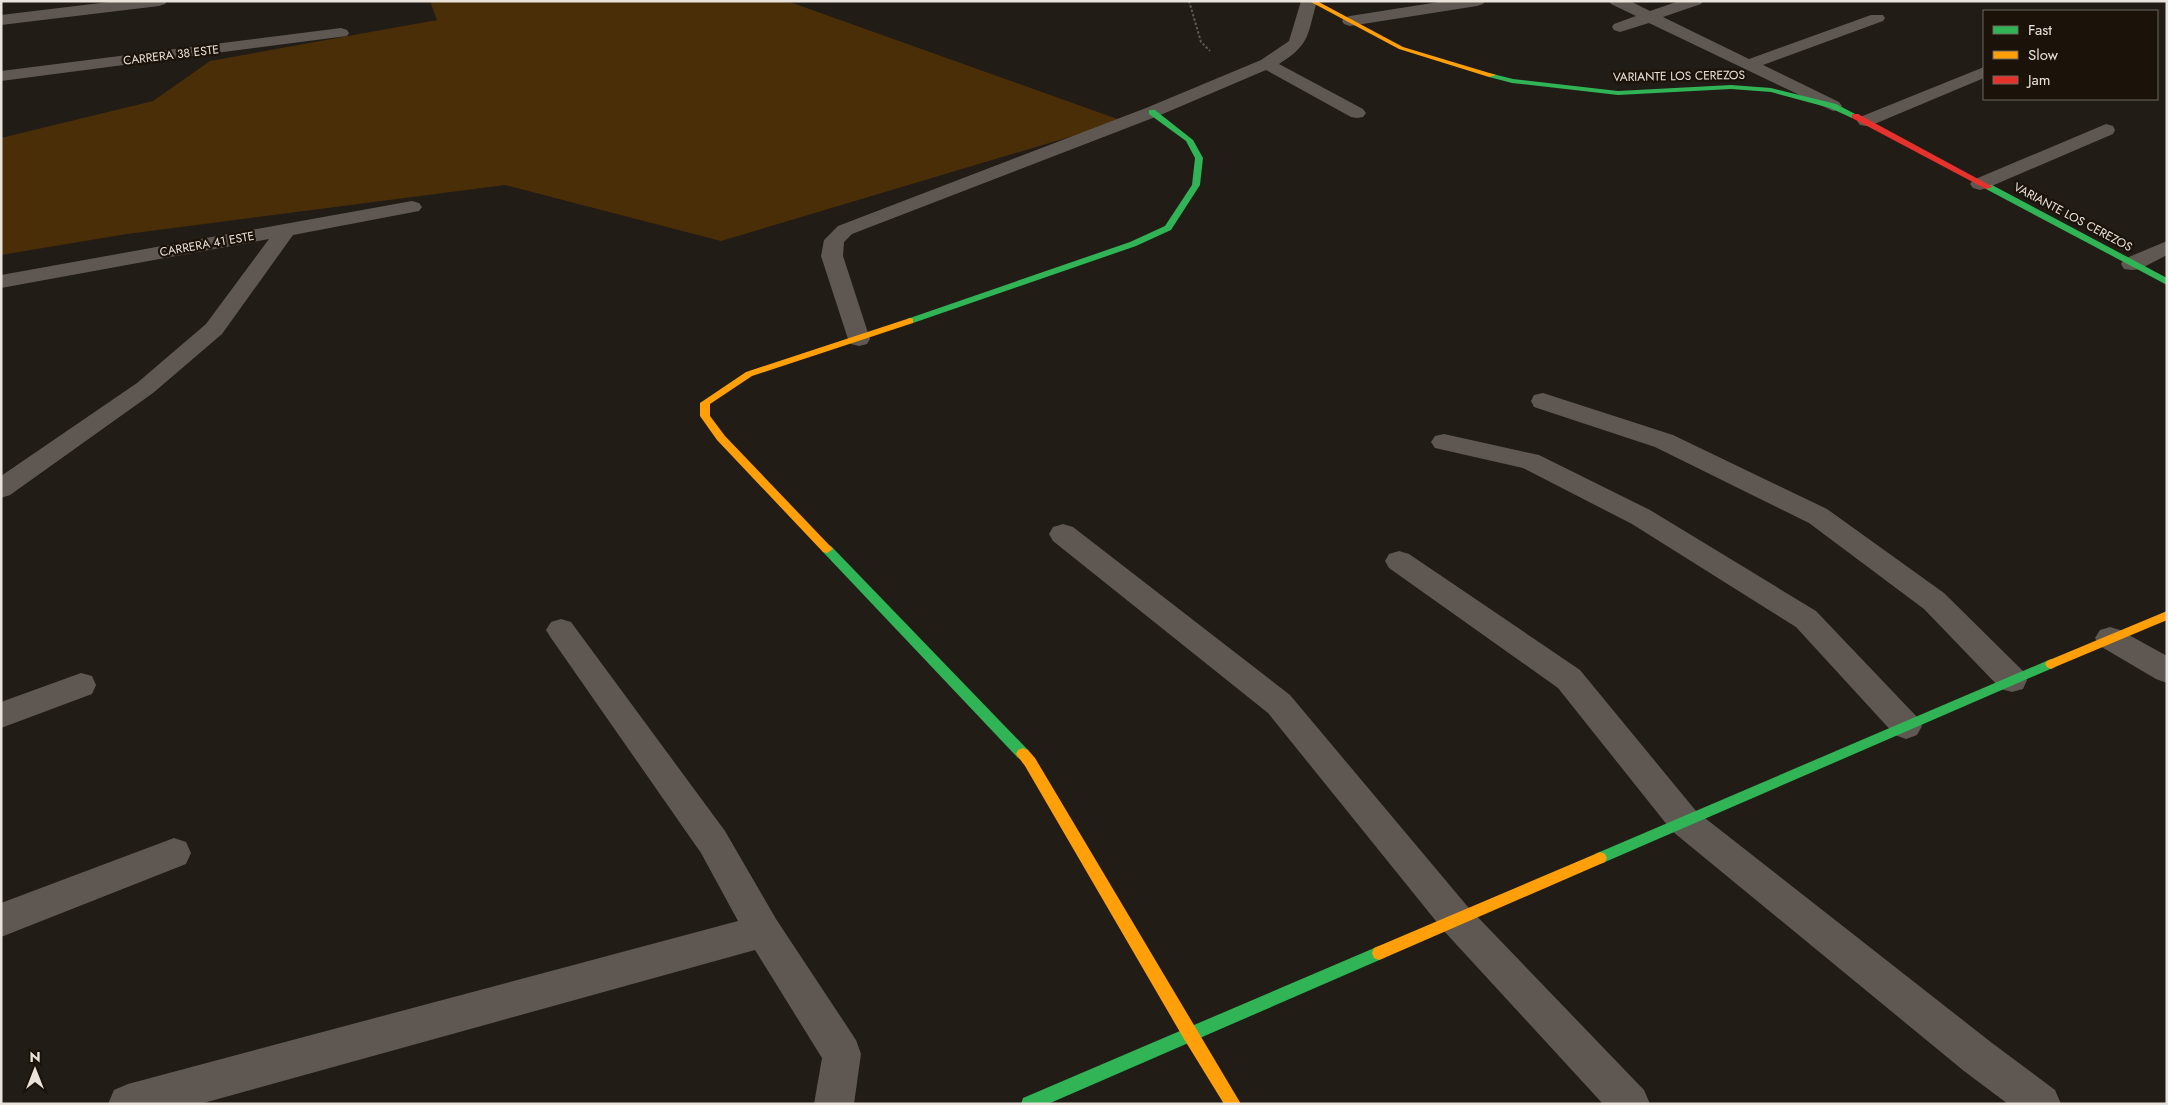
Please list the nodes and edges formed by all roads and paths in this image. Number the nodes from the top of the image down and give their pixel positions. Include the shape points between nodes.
1 (159, 1) edge
2 (1189, 1) edge
3 (1310, 1) edge
4 (1477, 1) edge
5 (1617, 1) edge
6 (1695, 1) edge
7 (1648, 18) junction
8 (1877, 18) dead end
9 (1, 20) edge
10 (1350, 21) junction
11 (1620, 27) dead end
12 (341, 33) dead end
13 (1267, 64) junction
14 (1747, 65) junction
15 (1983, 72) edge
16 (1, 76) edge
17 (1234, 77) junction
18 (1833, 106) junction
19 (1152, 112) junction
20 (1357, 114) dead end
21 (1866, 121) junction
22 (2106, 130) dead end
23 (1980, 184) junction
24 (412, 207) dead end
25 (286, 230) junction
26 (2167, 247) edge
27 (2132, 264) junction
28 (1, 282) edge
29 (2167, 282) edge
30 (860, 339) junction
31 (1543, 401) dead end
32 (1444, 442) dead end
33 (1, 489) edge
34 (1063, 534) dead end
35 (1399, 561) dead end
36 (2167, 615) edge
37 (561, 630) dead end
38 (2110, 638) junction
39 (2167, 671) edge
40 (2012, 680) junction
41 (81, 685) dead end
42 (1, 715) edge
43 (1906, 726) junction
44 (1684, 821) junction
45 (174, 853) dead end
46 (1456, 919) junction
47 (1, 920) edge
48 (762, 930) junction
49 (1189, 1034) junction
50 (128, 1104) edge
51 (834, 1104) edge
52 (1029, 1104) edge
53 (1234, 1104) edge
54 (1630, 1104) edge
55 (2042, 1104) edge

1 - 9 street
2 - 17 path via 1201,42
3 - 10 street, VARIANTE LOS CEREZOS
3 - 13 street via 1298,42
4 - 10 street
5 - 7 street
6 - 7 street
7 - 11 street
7 - 14 street
8 - 14 street
10 - 18 street, VARIANTE LOS CEREZOS via 1401,48 1512,81 1618,93 1731,87 1771,90
12 - 16 street, CARRERA 38 ESTE
13 - 17 street
13 - 20 street
14 - 18 street
15 - 21 street
17 - 19 street
18 - 21 street, VARIANTE LOS CEREZOS
19 - 30 street via 845,230 834,240 832,256
19 - 30 street via 1189,140 1199,158 1196,185 1168,228 1133,244
21 - 23 street, VARIANTE LOS CEREZOS
22 - 23 street
23 - 27 street, VARIANTE LOS CEREZOS
24 - 25 street, CARRERA 41 ESTE
25 - 28 street, CARRERA 41 ESTE
25 - 33 street via 214,329 145,388
26 - 27 street
27 - 29 street, VARIANTE LOS CEREZOS
30 - 49 street via 749,374 704,403 705,416 721,438 1030,762
31 - 40 street via 1664,441 1818,516 1934,601
32 - 43 street via 1530,461 1650,522 1806,619
34 - 46 street via 1280,704
35 - 44 street via 1568,679
36 - 38 street
37 - 48 street via 713,842
38 - 39 street
38 - 40 street
40 - 43 street
41 - 42 street
43 - 44 street
44 - 46 street
44 - 55 street via 1978,1057
45 - 47 street
46 - 49 street
46 - 54 street
48 - 50 street
48 - 51 street via 842,1054
49 - 52 street
49 - 53 street

